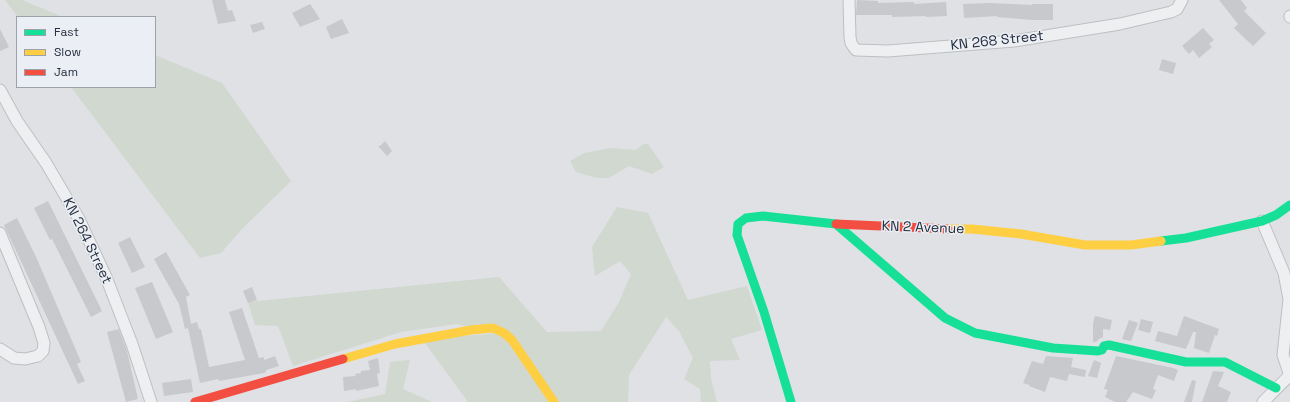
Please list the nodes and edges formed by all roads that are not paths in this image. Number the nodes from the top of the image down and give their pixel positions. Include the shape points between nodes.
1 (850, 0) edge
2 (1182, 0) edge
3 (0, 90) edge
4 (1290, 205) edge
5 (1262, 221) junction
6 (836, 224) junction
7 (0, 233) edge
8 (0, 349) edge
9 (1276, 388) junction
10 (151, 402) edge
11 (195, 402) edge
12 (554, 402) edge
13 (791, 402) edge
14 (1263, 402) edge

1 - 2 street, KN 268 Street via 850,43 856,50 888,51 1014,41 1120,24 1171,12 1177,9
3 - 10 street, KN 264 Street via 79,219 109,285
4 - 5 street, KN 2 Avenue
5 - 6 street, KN 2 Avenue via 1186,238 1131,244 1085,245 972,229
5 - 9 street via 1284,273 1289,299 1283,355 1289,373
6 - 9 street via 945,318 976,333 1053,348 1098,351 1109,345 1186,362 1225,362
6 - 13 street, KN 2 Avenue via 763,216 746,218 738,224 737,235
7 - 8 street via 44,343 43,350 38,356 25,359 14,358
9 - 14 street
11 - 12 street via 396,344 493,328 512,340

